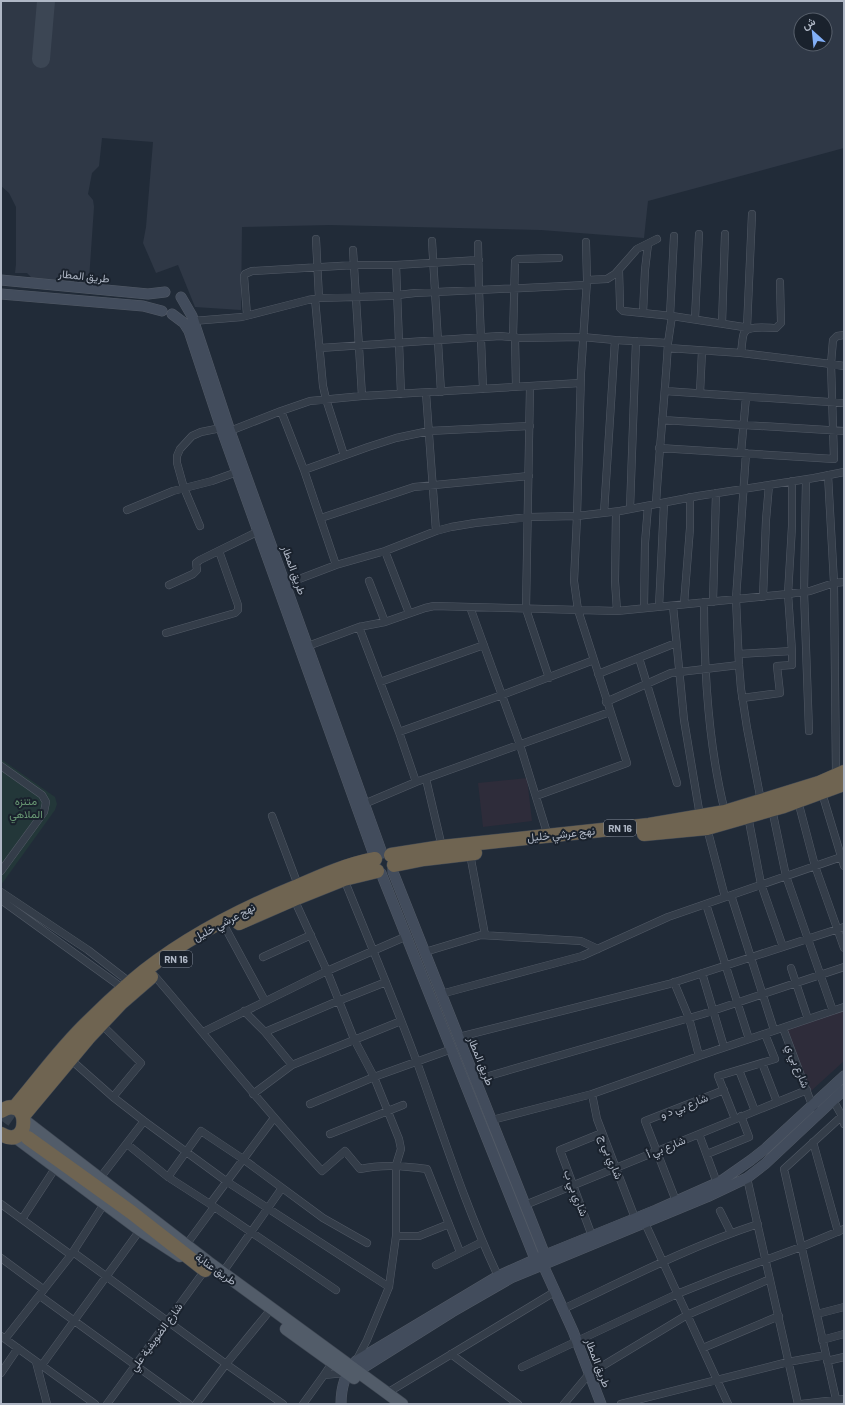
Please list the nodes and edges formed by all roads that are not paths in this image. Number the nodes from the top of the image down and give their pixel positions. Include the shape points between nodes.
1 (752, 214) dead end
2 (699, 234) dead end
3 (725, 234) dead end
4 (674, 236) dead end
5 (316, 239) dead end
6 (657, 239) dead end
7 (432, 241) dead end
8 (586, 242) dead end
9 (478, 244) dead end
10 (648, 244) junction
11 (353, 250) dead end
12 (559, 258) dead end
13 (479, 260) junction
14 (434, 263) junction
15 (396, 265) junction
16 (355, 266) junction
17 (317, 268) junction
18 (619, 270) junction
19 (1, 280) edge
20 (22, 282) junction
21 (586, 282) junction
22 (780, 282) dead end
23 (515, 288) junction
24 (93, 289) junction
25 (479, 290) junction
26 (166, 292) junction
27 (436, 292) junction
28 (1, 294) edge
29 (397, 295) junction
30 (21, 296) junction
31 (181, 297) junction
32 (357, 297) junction
33 (317, 298) junction
34 (92, 303) junction
35 (162, 311) junction
36 (643, 313) junction
37 (172, 314) junction
38 (247, 316) junction
39 (671, 316) junction
40 (695, 319) junction
41 (193, 321) junction
42 (722, 324) junction
43 (749, 328) junction
44 (844, 335) edge
45 (481, 336) junction
46 (514, 337) junction
47 (582, 337) junction
48 (438, 340) junction
49 (615, 340) junction
50 (636, 341) junction
51 (399, 342) junction
52 (360, 345) junction
53 (668, 346) junction
54 (320, 348) junction
55 (702, 352) junction
56 (741, 353) junction
57 (831, 364) junction
58 (844, 366) edge
59 (580, 383) junction
60 (530, 386) junction
61 (516, 387) junction
62 (483, 389) junction
63 (665, 391) junction
64 (441, 392) junction
65 (426, 393) junction
66 (700, 393) junction
67 (401, 394) junction
68 (362, 396) junction
69 (746, 397) junction
70 (326, 399) junction
71 (833, 402) junction
72 (844, 403) edge
73 (281, 411) junction
74 (662, 420) junction
75 (744, 425) junction
76 (530, 426) junction
77 (226, 430) junction
78 (429, 431) junction
79 (834, 431) junction
80 (844, 431) edge
81 (659, 448) junction
82 (744, 453) junction
83 (344, 455) junction
84 (834, 459) junction
85 (304, 470) junction
86 (237, 472) junction
87 (844, 472) edge
88 (832, 475) junction
89 (529, 476) junction
90 (806, 480) junction
91 (792, 481) junction
92 (433, 485) junction
93 (769, 485) junction
94 (184, 488) junction
95 (743, 488) junction
96 (716, 493) junction
97 (690, 497) junction
98 (660, 504) junction
99 (648, 506) junction
100 (630, 509) junction
101 (127, 510) dead end
102 (616, 512) junction
103 (604, 513) junction
104 (577, 516) junction
105 (529, 517) junction
106 (321, 518) junction
107 (200, 526) dead end
108 (259, 531) junction
109 (436, 531) junction
110 (219, 551) junction
111 (385, 551) junction
112 (336, 565) junction
113 (369, 581) dead end
114 (844, 582) edge
115 (834, 583) junction
116 (282, 585) junction
117 (169, 586) dead end
118 (804, 592) junction
119 (788, 594) junction
120 (763, 597) junction
121 (736, 599) junction
122 (704, 602) junction
123 (712, 602) junction
124 (684, 604) junction
125 (673, 606) junction
126 (470, 607) junction
127 (659, 607) junction
128 (644, 608) junction
129 (526, 609) junction
130 (578, 610) junction
131 (617, 611) junction
132 (409, 613) junction
133 (385, 622) junction
134 (359, 627) junction
135 (166, 633) dead end
136 (676, 643) junction
137 (484, 645) junction
138 (308, 646) junction
139 (792, 651) junction
140 (739, 654) junction
141 (639, 658) junction
142 (594, 660) junction
143 (739, 665) junction
144 (705, 670) junction
145 (679, 672) junction
146 (598, 674) junction
147 (548, 678) junction
148 (380, 682) junction
149 (647, 684) junction
150 (502, 695) junction
151 (742, 698) junction
152 (606, 702) junction
153 (610, 712) junction
154 (809, 731) dead end
155 (399, 732) junction
156 (520, 745) junction
157 (1, 766) edge
158 (426, 779) junction
159 (842, 781) edge
160 (416, 782) junction
161 (677, 783) dead end
162 (822, 793) junction
163 (536, 796) junction
164 (798, 801) junction
165 (360, 805) junction
166 (766, 805) junction
167 (725, 812) junction
168 (272, 816) dead end
169 (748, 816) junction
170 (703, 822) junction
171 (548, 836) junction
172 (442, 847) junction
173 (470, 854) junction
174 (842, 856) edge
175 (383, 863) junction
176 (815, 866) junction
177 (844, 866) edge
178 (1, 871) edge
179 (786, 876) junction
180 (344, 879) junction
181 (761, 884) junction
182 (1, 892) edge
183 (296, 892) junction
184 (728, 896) junction
185 (1, 900) edge
186 (706, 904) junction
187 (841, 928) edge
188 (226, 929) junction
189 (310, 934) junction
190 (407, 936) junction
191 (485, 936) junction
192 (808, 939) junction
193 (783, 947) junction
194 (844, 948) edge
195 (598, 949) junction
196 (373, 950) junction
197 (425, 952) junction
198 (263, 957) dead end
199 (751, 957) junction
200 (726, 965) junction
201 (844, 967) edge
202 (791, 968) dead end
203 (327, 971) junction
204 (702, 973) junction
205 (154, 974) junction
206 (821, 975) junction
207 (386, 982) junction
208 (674, 982) junction
209 (795, 983) junction
210 (130, 988) junction
211 (441, 994) junction
212 (762, 994) junction
213 (265, 1001) junction
214 (338, 1001) junction
215 (738, 1002) junction
216 (844, 1007) edge
217 (714, 1010) junction
218 (244, 1011) junction
219 (833, 1011) junction
220 (689, 1018) junction
221 (808, 1019) junction
222 (401, 1021) junction
223 (101, 1024) junction
224 (783, 1028) junction
225 (774, 1030) junction
226 (203, 1032) junction
227 (265, 1032) junction
228 (765, 1034) junction
229 (459, 1038) junction
230 (354, 1039) junction
231 (749, 1039) junction
232 (724, 1047) junction
233 (452, 1049) junction
234 (700, 1056) junction
235 (70, 1059) junction
236 (417, 1062) junction
237 (762, 1063) junction
238 (292, 1065) junction
239 (739, 1070) junction
240 (844, 1076) edge
241 (374, 1077) junction
242 (475, 1080) junction
243 (724, 1090) junction
244 (807, 1090) junction
245 (844, 1090) edge
246 (253, 1094) junction
247 (592, 1094) junction
248 (113, 1097) junction
249 (833, 1100) junction
250 (776, 1102) junction
251 (310, 1104) dead end
252 (403, 1105) dead end
253 (812, 1105) junction
254 (388, 1111) junction
255 (755, 1111) junction
256 (819, 1113) junction
257 (843, 1116) edge
258 (274, 1118) junction
259 (738, 1118) junction
260 (13, 1120) edge
261 (492, 1120) junction
262 (144, 1121) junction
263 (844, 1124) edge
264 (602, 1133) junction
265 (330, 1134) dead end
266 (699, 1134) junction
267 (813, 1142) junction
268 (127, 1144) junction
269 (186, 1151) junction
270 (656, 1151) junction
271 (706, 1154) junction
272 (243, 1159) junction
273 (396, 1165) junction
274 (56, 1167) junction
275 (616, 1168) junction
276 (168, 1177) junction
277 (100, 1178) junction
278 (747, 1178) junction
279 (226, 1180) junction
280 (717, 1182) junction
281 (573, 1185) junction
282 (282, 1188) junction
283 (676, 1201) junction
284 (1, 1204) edge
285 (104, 1204) junction
286 (525, 1204) junction
287 (212, 1205) junction
288 (268, 1209) junction
289 (720, 1211) dead end
290 (635, 1218) junction
291 (22, 1219) junction
292 (645, 1223) junction
293 (449, 1224) junction
294 (758, 1224) junction
295 (140, 1230) junction
296 (841, 1231) edge
297 (251, 1232) junction
298 (731, 1232) junction
299 (396, 1236) junction
300 (592, 1236) junction
301 (482, 1242) junction
302 (367, 1244) dead end
303 (186, 1245) junction
304 (802, 1248) junction
305 (460, 1252) junction
306 (72, 1254) junction
307 (1, 1258) edge
308 (541, 1260) junction
309 (766, 1260) junction
310 (662, 1262) junction
311 (436, 1265) dead end
312 (206, 1266) junction
313 (223, 1272) junction
314 (498, 1276) junction
315 (106, 1277) junction
316 (770, 1279) junction
317 (389, 1287) junction
318 (336, 1290) dead end
319 (556, 1291) junction
320 (42, 1292) junction
321 (677, 1294) junction
322 (844, 1307) edge
323 (563, 1309) junction
324 (267, 1314) junction
325 (816, 1314) junction
326 (687, 1316) junction
327 (779, 1316) junction
328 (75, 1322) junction
329 (167, 1322) junction
330 (844, 1334) edge
331 (3, 1337) edge
332 (822, 1340) junction
333 (576, 1341) junction
334 (18, 1348) junction
335 (703, 1348) junction
336 (451, 1354) junction
337 (844, 1357) edge
338 (827, 1358) junction
339 (788, 1362) junction
340 (332, 1363) junction
341 (39, 1364) junction
342 (226, 1364) junction
343 (136, 1365) junction
344 (522, 1367) dead end
345 (353, 1368) junction
346 (1, 1373) edge
347 (589, 1374) junction
348 (324, 1375) junction
349 (718, 1380) junction
350 (388, 1398) edge
351 (836, 1399) junction
352 (844, 1399) edge
353 (47, 1404) edge
354 (95, 1404) edge
355 (107, 1404) edge
356 (189, 1404) edge
357 (196, 1404) edge
358 (283, 1404) edge
359 (304, 1404) edge
360 (341, 1404) edge
361 (402, 1404) edge
362 (518, 1404) edge
363 (564, 1404) edge
364 (601, 1404) edge
365 (621, 1404) edge
366 (728, 1404) edge
367 (798, 1404) edge
368 (801, 1404) edge

1 - 43 street
2 - 40 street
3 - 42 street
4 - 39 street
5 - 17 street
6 - 10 street
7 - 14 street
8 - 21 street
9 - 13 street
10 - 18 street via 637,249
10 - 36 street
11 - 16 street
12 - 23 street via 516,260
13 - 14 street
13 - 25 street
14 - 15 street
14 - 27 street
15 - 16 street
15 - 29 street
16 - 17 street
16 - 32 street
17 - 33 street
17 - 38 street via 252,270 245,274
18 - 21 street via 607,279
18 - 36 street via 620,308 623,311
19 - 20 main road, طريق المطار
20 - 24 main road, طريق المطار
20 - 30 main road
21 - 23 street
21 - 47 street
22 - 43 street via 781,323 776,328
23 - 25 street
23 - 46 street
24 - 26 main road, طريق المطار via 148,294
24 - 34 main road
25 - 27 street
25 - 45 street
26 - 31 main road via 173,291
26 - 35 main road via 159,301
27 - 29 street
27 - 48 street
28 - 30 main road
29 - 32 street
29 - 51 street
30 - 34 main road
31 - 37 main road via 181,308
31 - 41 main road, طريق المطار
32 - 33 street
32 - 52 street
33 - 38 street
33 - 54 street
34 - 35 main road via 148,307
35 - 37 main road
36 - 39 street
37 - 77 main road, طريق المطار via 184,323 189,331
38 - 41 street
39 - 40 street
39 - 53 street
40 - 42 street
41 - 77 main road, طريق المطار
42 - 43 street
43 - 56 street via 744,333
44 - 57 street via 833,340
45 - 46 street
45 - 48 street
45 - 62 street
46 - 47 street
46 - 61 street
47 - 49 street
47 - 59 street
48 - 51 street
48 - 64 street
49 - 50 street
49 - 103 street
50 - 53 street
50 - 100 street
51 - 52 street
51 - 67 street
52 - 54 street
52 - 68 street
53 - 55 street
53 - 63 street
54 - 70 street
55 - 56 street
55 - 66 street
56 - 57 street
57 - 58 street
57 - 71 street
59 - 60 street
59 - 104 street
60 - 61 street
60 - 76 street
61 - 62 street
62 - 64 street
63 - 66 street
63 - 74 street
64 - 65 street
65 - 67 street
65 - 78 street
66 - 69 street
67 - 68 street
68 - 70 street
69 - 71 street
69 - 75 street
70 - 73 street via 310,401
70 - 83 street
71 - 72 street
71 - 79 street
73 - 77 street
73 - 85 street
74 - 75 street
74 - 81 street
75 - 79 street
75 - 82 street
76 - 78 street
76 - 89 street
77 - 86 main road, طريق المطار
77 - 94 street via 196,434 180,449 177,463
77 - 116 main road, طريق المطار
78 - 83 street via 389,440
78 - 92 street
79 - 80 street
79 - 84 street
81 - 82 street
81 - 98 street
82 - 84 street
82 - 95 street
83 - 85 street
84 - 88 street
85 - 106 street
86 - 94 street
86 - 108 main road, طريق المطار
87 - 88 street
88 - 90 street
88 - 115 street
89 - 92 street
89 - 105 street
90 - 91 street
90 - 118 street
91 - 93 street
91 - 119 street
92 - 106 street via 414,487
92 - 109 street
93 - 95 street
93 - 120 street
94 - 101 street
94 - 107 street
95 - 96 street
95 - 121 street
96 - 97 street
96 - 123 street
97 - 98 street
97 - 124 street
98 - 99 street
98 - 127 street
99 - 100 street
99 - 128 street
100 - 102 street
102 - 103 street
102 - 131 street
103 - 104 street
104 - 105 street
104 - 130 street via 574,581
105 - 109 street via 475,523
105 - 129 street
106 - 112 street
108 - 110 street
108 - 116 main road, طريق المطار
109 - 111 street
110 - 117 street via 197,562 196,572
110 - 135 street via 238,610
111 - 112 street
111 - 132 street
112 - 116 street
113 - 133 street
114 - 115 street
115 - 118 street
115 - 159 street
116 - 138 main road, طريق المطار
116 - 165 main road, طريق المطار
118 - 119 street
118 - 154 street
119 - 120 street
119 - 139 street
120 - 121 street
121 - 123 street
121 - 140 street
122 - 123 street
122 - 124 street
122 - 144 street
124 - 125 street
125 - 127 street
125 - 136 street
126 - 129 street
126 - 132 street via 434,606
126 - 137 street
127 - 128 street
128 - 131 street
129 - 130 street
129 - 147 street
130 - 131 street
130 - 142 street
132 - 133 street
133 - 134 street
134 - 138 street
134 - 148 street
136 - 141 street
136 - 145 street
137 - 148 street
137 - 150 street
138 - 165 main road, طريق المطار
139 - 140 street
139 - 151 street via 792,665 777,666 780,693
140 - 143 street
141 - 146 street
141 - 149 street
142 - 146 street
142 - 147 street
143 - 144 street
143 - 151 street
144 - 145 street
144 - 167 street via 717,779
145 - 149 street
145 - 170 street via 684,720
146 - 152 street
147 - 150 street
148 - 155 street
149 - 152 street
149 - 161 street
150 - 155 street
150 - 156 street
151 - 166 street via 752,759
152 - 153 street
153 - 156 street
153 - 163 street via 627,763
155 - 160 street
156 - 158 street
156 - 163 street
157 - 178 street via 42,795 46,802 44,812
158 - 160 street
158 - 172 street
159 - 162 highway, نهج عرشي خليل / RN 16
159 - 166 highway, نهج عرشي خليل / RN 16 via 819,783
160 - 165 street
162 - 164 highway, نهج عرشي خليل / RN 16
162 - 174 street
163 - 171 street
164 - 166 highway, نهج عرشي خليل / RN 16
164 - 176 street
165 - 175 main road, طريق المطار
166 - 167 highway, نهج عرشي خليل / RN 16
166 - 169 highway, نهج عرشي خليل / RN 16
166 - 179 street
167 - 170 highway, نهج عرشي خليل / RN 16
168 - 183 street
169 - 170 highway, نهج عرشي خليل / RN 16
169 - 181 street
170 - 171 highway, نهج عرشي خليل / RN 16
170 - 173 highway, نهج عرشي خليل / RN 16
170 - 184 street
171 - 172 highway, نهج عرشي خليل / RN 16
172 - 175 highway, نهج عرشي خليل / RN 16
173 - 175 highway, نهج عرشي خليل / RN 16
173 - 191 street
174 - 176 street
174 - 177 street
175 - 180 highway, نهج عرشي خليل / RN 16
175 - 183 highway, نهج عرشي خليل / RN 16 via 351,865
175 - 190 main road, طريق المطار
175 - 197 main road, طريق المطار via 393,872
176 - 179 street
176 - 187 street
179 - 181 street
179 - 192 street
180 - 183 highway, نهج عرشي خليل / RN 16
180 - 196 street
181 - 184 street
181 - 193 street
182 - 210 street via 88,950
183 - 188 highway, نهج عرشي خليل / RN 16
183 - 189 street
183 - 210 highway, نهج عرشي خليل / RN 16 via 244,910 191,939
184 - 186 street
184 - 199 street
185 - 210 street
186 - 195 street via 668,917
186 - 200 street
187 - 192 street
187 - 194 street
188 - 205 highway, نهج عرشي خليل / RN 16
188 - 213 street
189 - 198 street
189 - 203 street
190 - 196 street
190 - 233 main road, طريق المطار
191 - 195 street via 581,941
191 - 197 street
192 - 193 street
192 - 206 street
193 - 199 street
195 - 211 street via 582,956
196 - 203 street
196 - 207 street
197 - 211 main road, طريق المطار
199 - 200 street
199 - 212 street
200 - 204 street
200 - 215 street
201 - 206 street
202 - 209 street
203 - 213 street
203 - 214 street
204 - 208 street
204 - 217 street
205 - 210 highway, نهج عرشي خليل / RN 16
205 - 226 street
206 - 209 street
206 - 219 street
207 - 214 street
207 - 222 street
208 - 220 street
208 - 229 street
209 - 212 street
209 - 221 street
210 - 223 highway, نهج عرشي خليل / RN 16
210 - 260 highway, نهج عرشي خليل / RN 16 via 86,1024
211 - 229 main road, طريق المطار
212 - 215 street
212 - 225 street
213 - 218 street
214 - 227 street
214 - 230 street
215 - 217 street
215 - 231 street
216 - 219 street
217 - 220 street
217 - 232 street
218 - 226 street
218 - 227 street
219 - 221 street
220 - 234 street
220 - 242 street
221 - 224 street
222 - 230 street
222 - 236 street
223 - 235 highway, نهج عرشي خليل / RN 16
223 - 248 street via 141,1063
224 - 225 street
224 - 244 street, شارع بي ي
225 - 228 street
226 - 246 street
227 - 238 street
228 - 231 street
228 - 237 street via 775,1060
229 - 242 main road, طريق المطار
230 - 238 street
230 - 241 street
231 - 232 street
232 - 234 street
233 - 236 street
233 - 308 main road, طريق المطار
234 - 247 street
235 - 248 street
235 - 260 highway, نهج عرشي خليل / RN 16
236 - 241 street
236 - 301 street
237 - 239 street
237 - 250 street
238 - 246 street
239 - 243 street via 718,1076
239 - 255 street
240 - 253 main road
241 - 251 street
241 - 254 street
242 - 261 main road, طريق المطار
243 - 259 street
243 - 270 street, شارع بي د و via 645,1121
244 - 250 street, شارع بي أ
244 - 253 street, شارع بي ي
245 - 249 main road
246 - 258 street
247 - 261 street
247 - 264 street, شاري بي ج
248 - 262 street
249 - 256 main road
249 - 257 street
250 - 255 street, شارع بي أ
252 - 254 street
253 - 256 street
253 - 280 main road via 751,1160
254 - 265 street
254 - 273 street via 401,1149
255 - 259 street, شارع بي أ
256 - 278 main road
257 - 263 street
257 - 267 street
258 - 272 street
258 - 273 street via 322,1171 345,1151 360,1169
259 - 266 street, شارع بي أ
259 - 271 street via 749,1137
260 - 274 main road
260 - 277 main road
260 - 312 highway, طريق عنابة via 131,1212
261 - 286 main road, طريق المطار
262 - 268 street
262 - 269 street
264 - 275 street, شاري بي ج
264 - 281 street, شاري بي ب via 560,1150
266 - 270 street, شارع بي أ
266 - 271 street
267 - 296 street
267 - 304 street via 784,1169
268 - 276 street
268 - 277 street
269 - 272 street via 201,1131
269 - 276 street
269 - 279 street
270 - 275 street, شارع بي أ
270 - 283 street
271 - 280 street
272 - 279 street
272 - 282 street
273 - 293 street via 427,1169
273 - 299 street
274 - 285 main road
274 - 291 street
275 - 281 street, شارع بي أ
275 - 290 street, شاري بي ج
276 - 287 street
277 - 303 main road
278 - 292 main road
278 - 294 street
279 - 287 street
279 - 288 street
280 - 283 main road
281 - 286 street, شارع بي أ
281 - 300 street, شاري بي ب
282 - 288 street
282 - 302 street via 323,1218
283 - 290 main road
284 - 291 street
285 - 295 main road
285 - 306 street
286 - 308 main road, طريق المطار
287 - 297 street
287 - 303 street
288 - 297 street
288 - 317 street
289 - 298 street
290 - 300 main road
291 - 306 street
292 - 308 main road
292 - 310 street
293 - 299 street via 418,1236
293 - 305 street
294 - 298 street
294 - 309 street
295 - 312 main road via 163,1247
295 - 315 street
296 - 304 street
297 - 313 street
297 - 318 street
298 - 310 street
299 - 317 street
300 - 308 main road
301 - 305 street
301 - 314 street
303 - 312 main road
304 - 309 street
304 - 325 street
305 - 311 street
306 - 315 street
306 - 320 street
307 - 320 street
308 - 314 main road
308 - 319 main road, طريق المطار
308 - 345 main road
309 - 316 street
309 - 321 street
310 - 321 street
310 - 323 street
312 - 313 main road, طريق عنابة
312 - 324 main road, طريق عنابة
312 - 329 street, شارع الضويفية علي
313 - 345 main road, طريق عنابة
314 - 345 main road
315 - 328 street
315 - 329 street
316 - 326 street
316 - 327 street
317 - 345 street
319 - 323 main road, طريق المطار
319 - 336 street
320 - 328 street
320 - 331 street
321 - 326 street
321 - 333 street
322 - 325 street
323 - 333 main road, طريق المطار
324 - 340 main road, طريق عنابة
324 - 342 street
325 - 332 street
326 - 335 street
326 - 347 street
327 - 335 street
327 - 339 street
328 - 341 street
328 - 343 street
329 - 342 street
329 - 343 street, شارع الضويفية علي
330 - 332 street
331 - 334 street
332 - 338 street
333 - 344 street
333 - 347 main road, طريق المطار
334 - 341 street
334 - 346 street
335 - 349 street
336 - 350 street
336 - 362 street
337 - 338 street
338 - 339 street
338 - 351 street
339 - 349 street
339 - 367 street
340 - 345 main road, طريق عنابة
340 - 348 street
341 - 353 street
341 - 354 street
342 - 357 street
342 - 358 street
343 - 355 street, شارع الضويفية علي
343 - 356 street
345 - 348 street
345 - 350 main road, طريق عنابة
345 - 360 main road via 341,1397
347 - 363 street
347 - 364 main road, طريق المطار
348 - 359 street
349 - 365 street
349 - 366 street
350 - 361 main road, طريق عنابة
351 - 352 street
351 - 368 street

